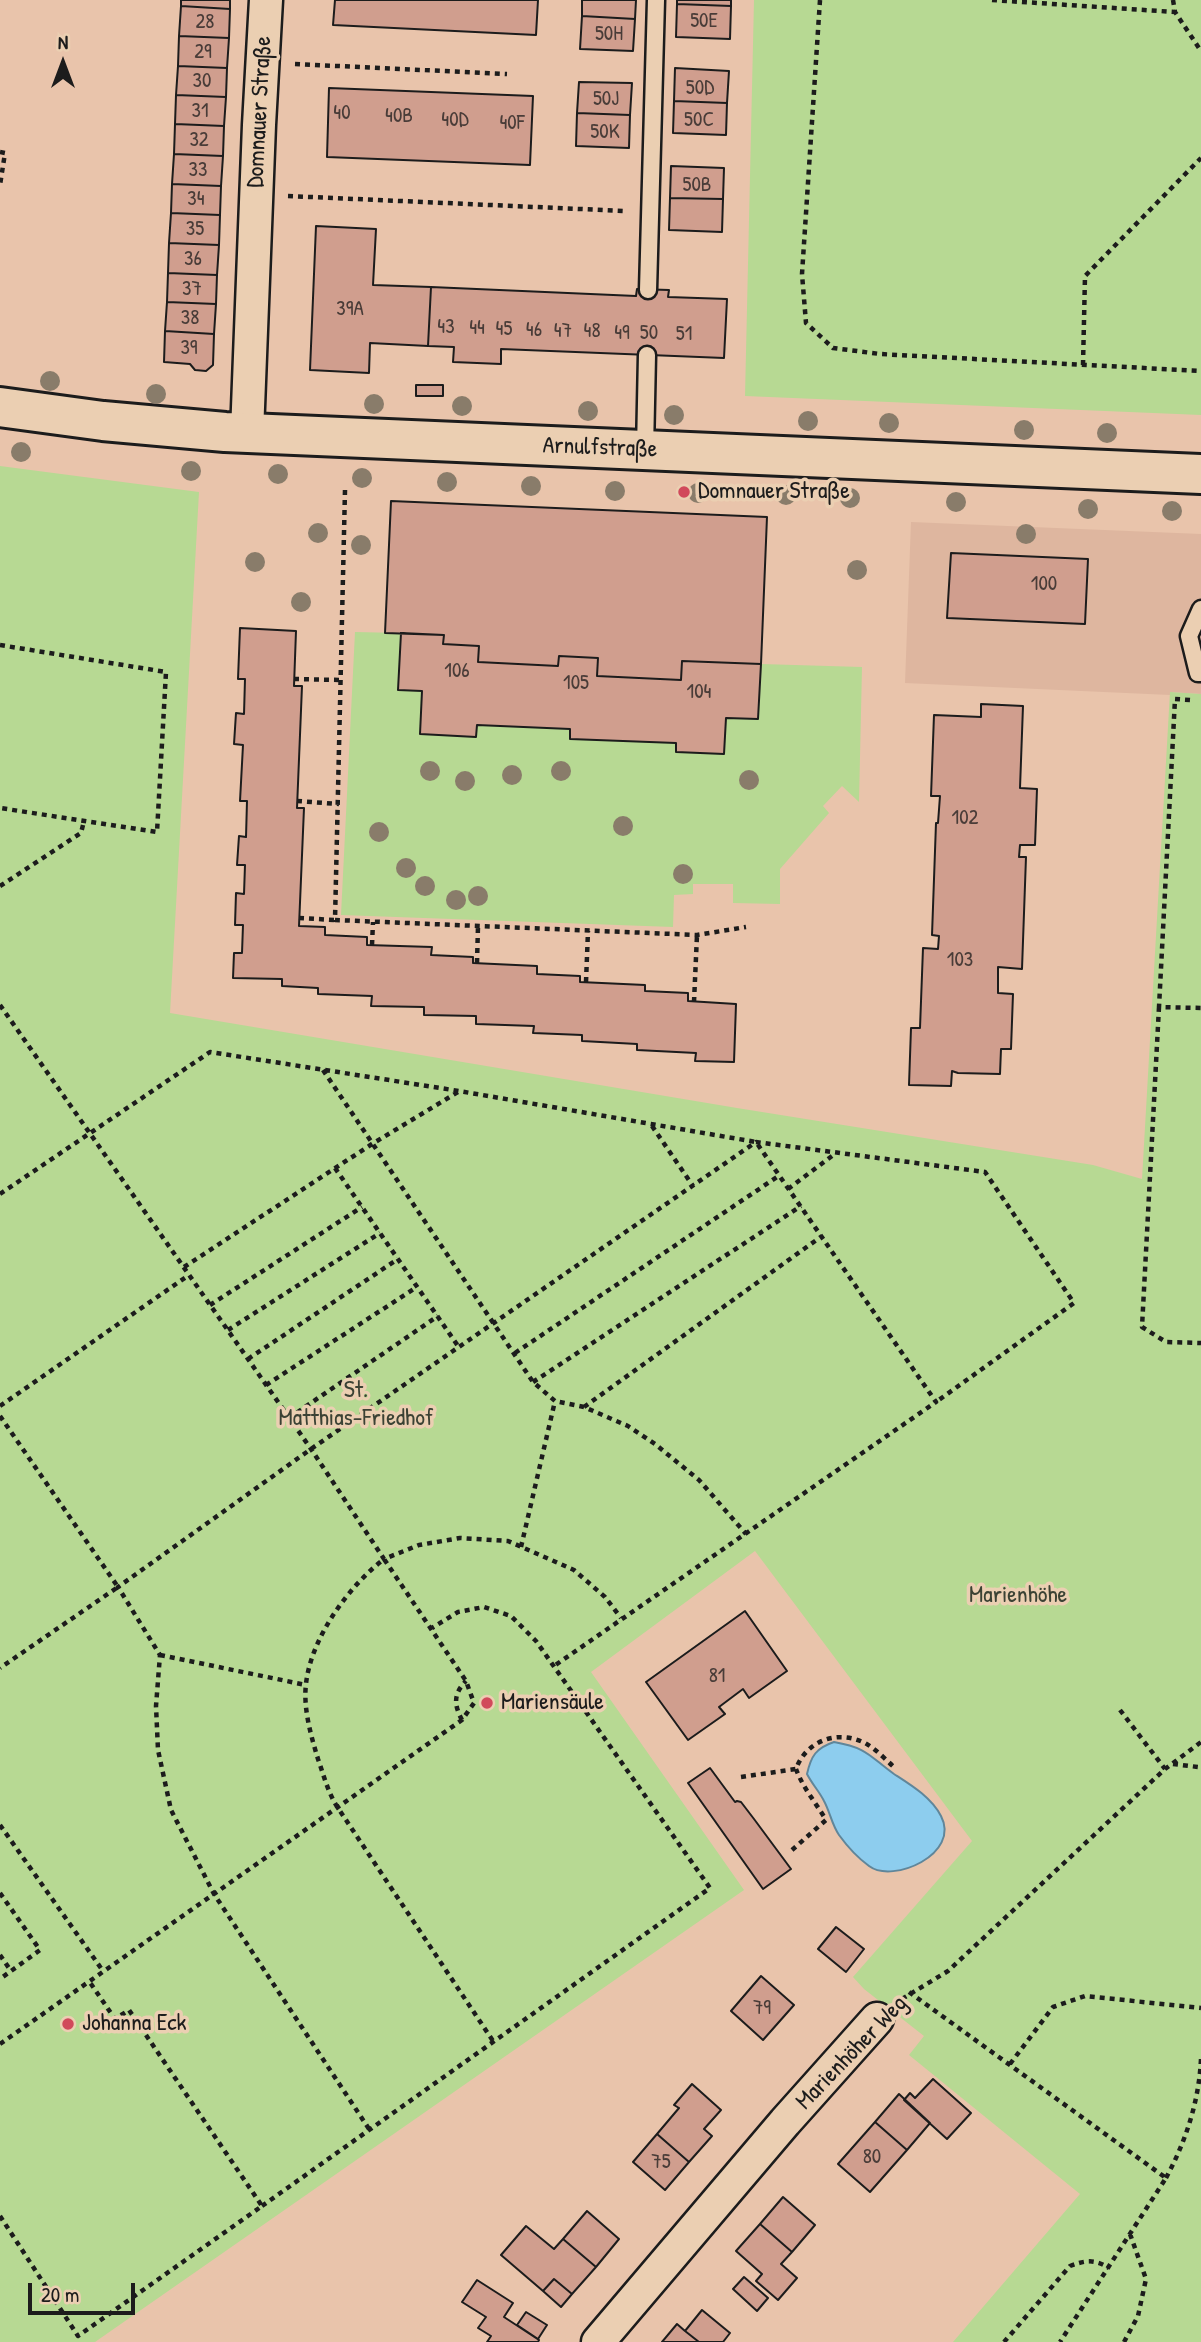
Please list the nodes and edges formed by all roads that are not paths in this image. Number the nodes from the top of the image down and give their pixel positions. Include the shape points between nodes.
1 (266, 0) edge
2 (656, 0) edge
3 (648, 290) dead end
4 (647, 355) dead end
5 (0, 407) edge
6 (247, 433) junction
7 (645, 450) junction
8 (1201, 474) edge
9 (1201, 609) edge
10 (1201, 673) edge
11 (877, 2019) road end
12 (598, 2342) edge

1 - 6 street, Domnauer Straße
2 - 3 lane
4 - 7 lane
5 - 6 main road, Arnulfstraße
6 - 7 main road, Arnulfstraße
7 - 8 main road, Arnulfstraße
9 - 10 lane via 1189,636
11 - 12 street, Marienhöher Weg

